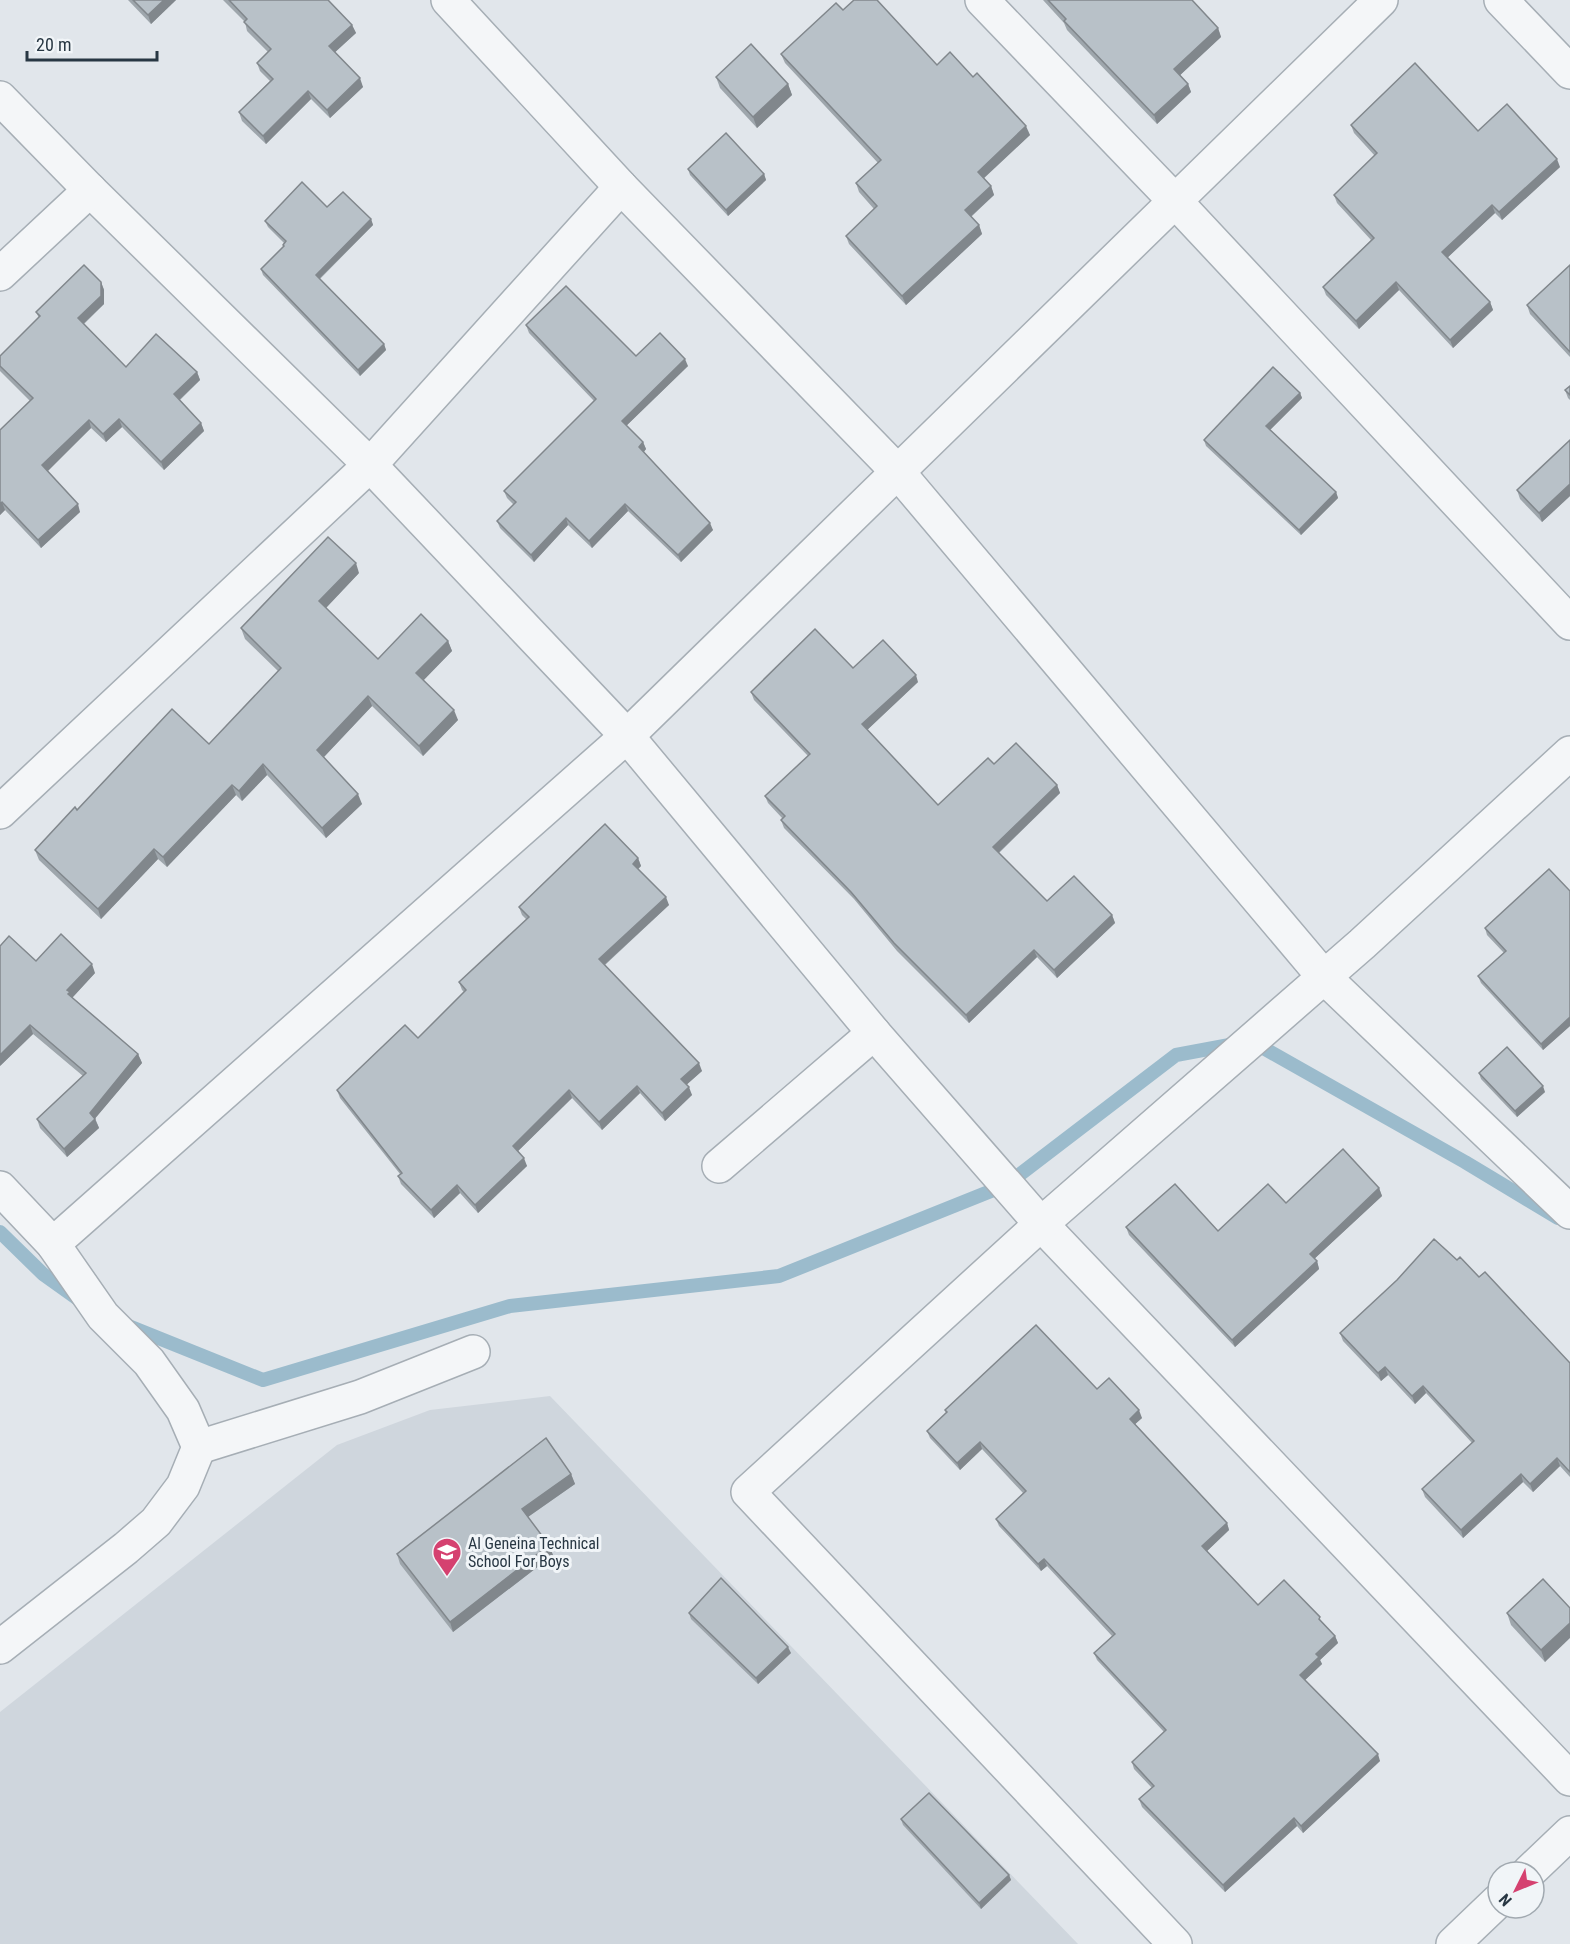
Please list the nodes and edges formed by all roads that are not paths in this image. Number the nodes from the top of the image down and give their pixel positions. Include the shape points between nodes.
1 (448, 0) edge
2 (982, 0) edge
3 (1381, 0) edge
4 (1501, 0) edge
5 (1570, 72) edge
6 (0, 98) edge
7 (621, 187) junction
8 (90, 190) junction
9 (1175, 201) junction
10 (0, 274) edge
11 (370, 465) junction
12 (897, 471) junction
13 (1570, 623) edge
14 (627, 736) junction
15 (1570, 753) edge
16 (0, 812) edge
17 (1324, 977) junction
18 (874, 1033) junction
19 (719, 1166) dead end
20 (0, 1188) edge
21 (1570, 1212) edge
22 (1041, 1224) junction
23 (53, 1244) junction
24 (473, 1352) dead end
25 (199, 1447) junction
26 (0, 1647) edge
27 (1570, 1779) edge
28 (1570, 1833) edge
29 (1542, 1860) edge
30 (1486, 1912) edge
31 (1175, 1944) edge
32 (1453, 1944) edge

1 - 7 street
2 - 9 street
3 - 9 street
4 - 5 street
6 - 8 street
7 - 11 street
7 - 12 street
8 - 10 street
8 - 11 street
9 - 12 street
9 - 13 street
11 - 14 street
11 - 16 street
12 - 14 street
12 - 17 street
14 - 18 street
14 - 23 street
15 - 17 street
17 - 21 street
17 - 22 street
18 - 19 street
18 - 22 street
20 - 23 street
22 - 27 street
22 - 31 street via 748,1492
23 - 25 street via 103,1316 149,1362 183,1410
24 - 25 street via 360,1397
25 - 26 street via 183,1486 156,1522
28 - 29 street
30 - 32 street

